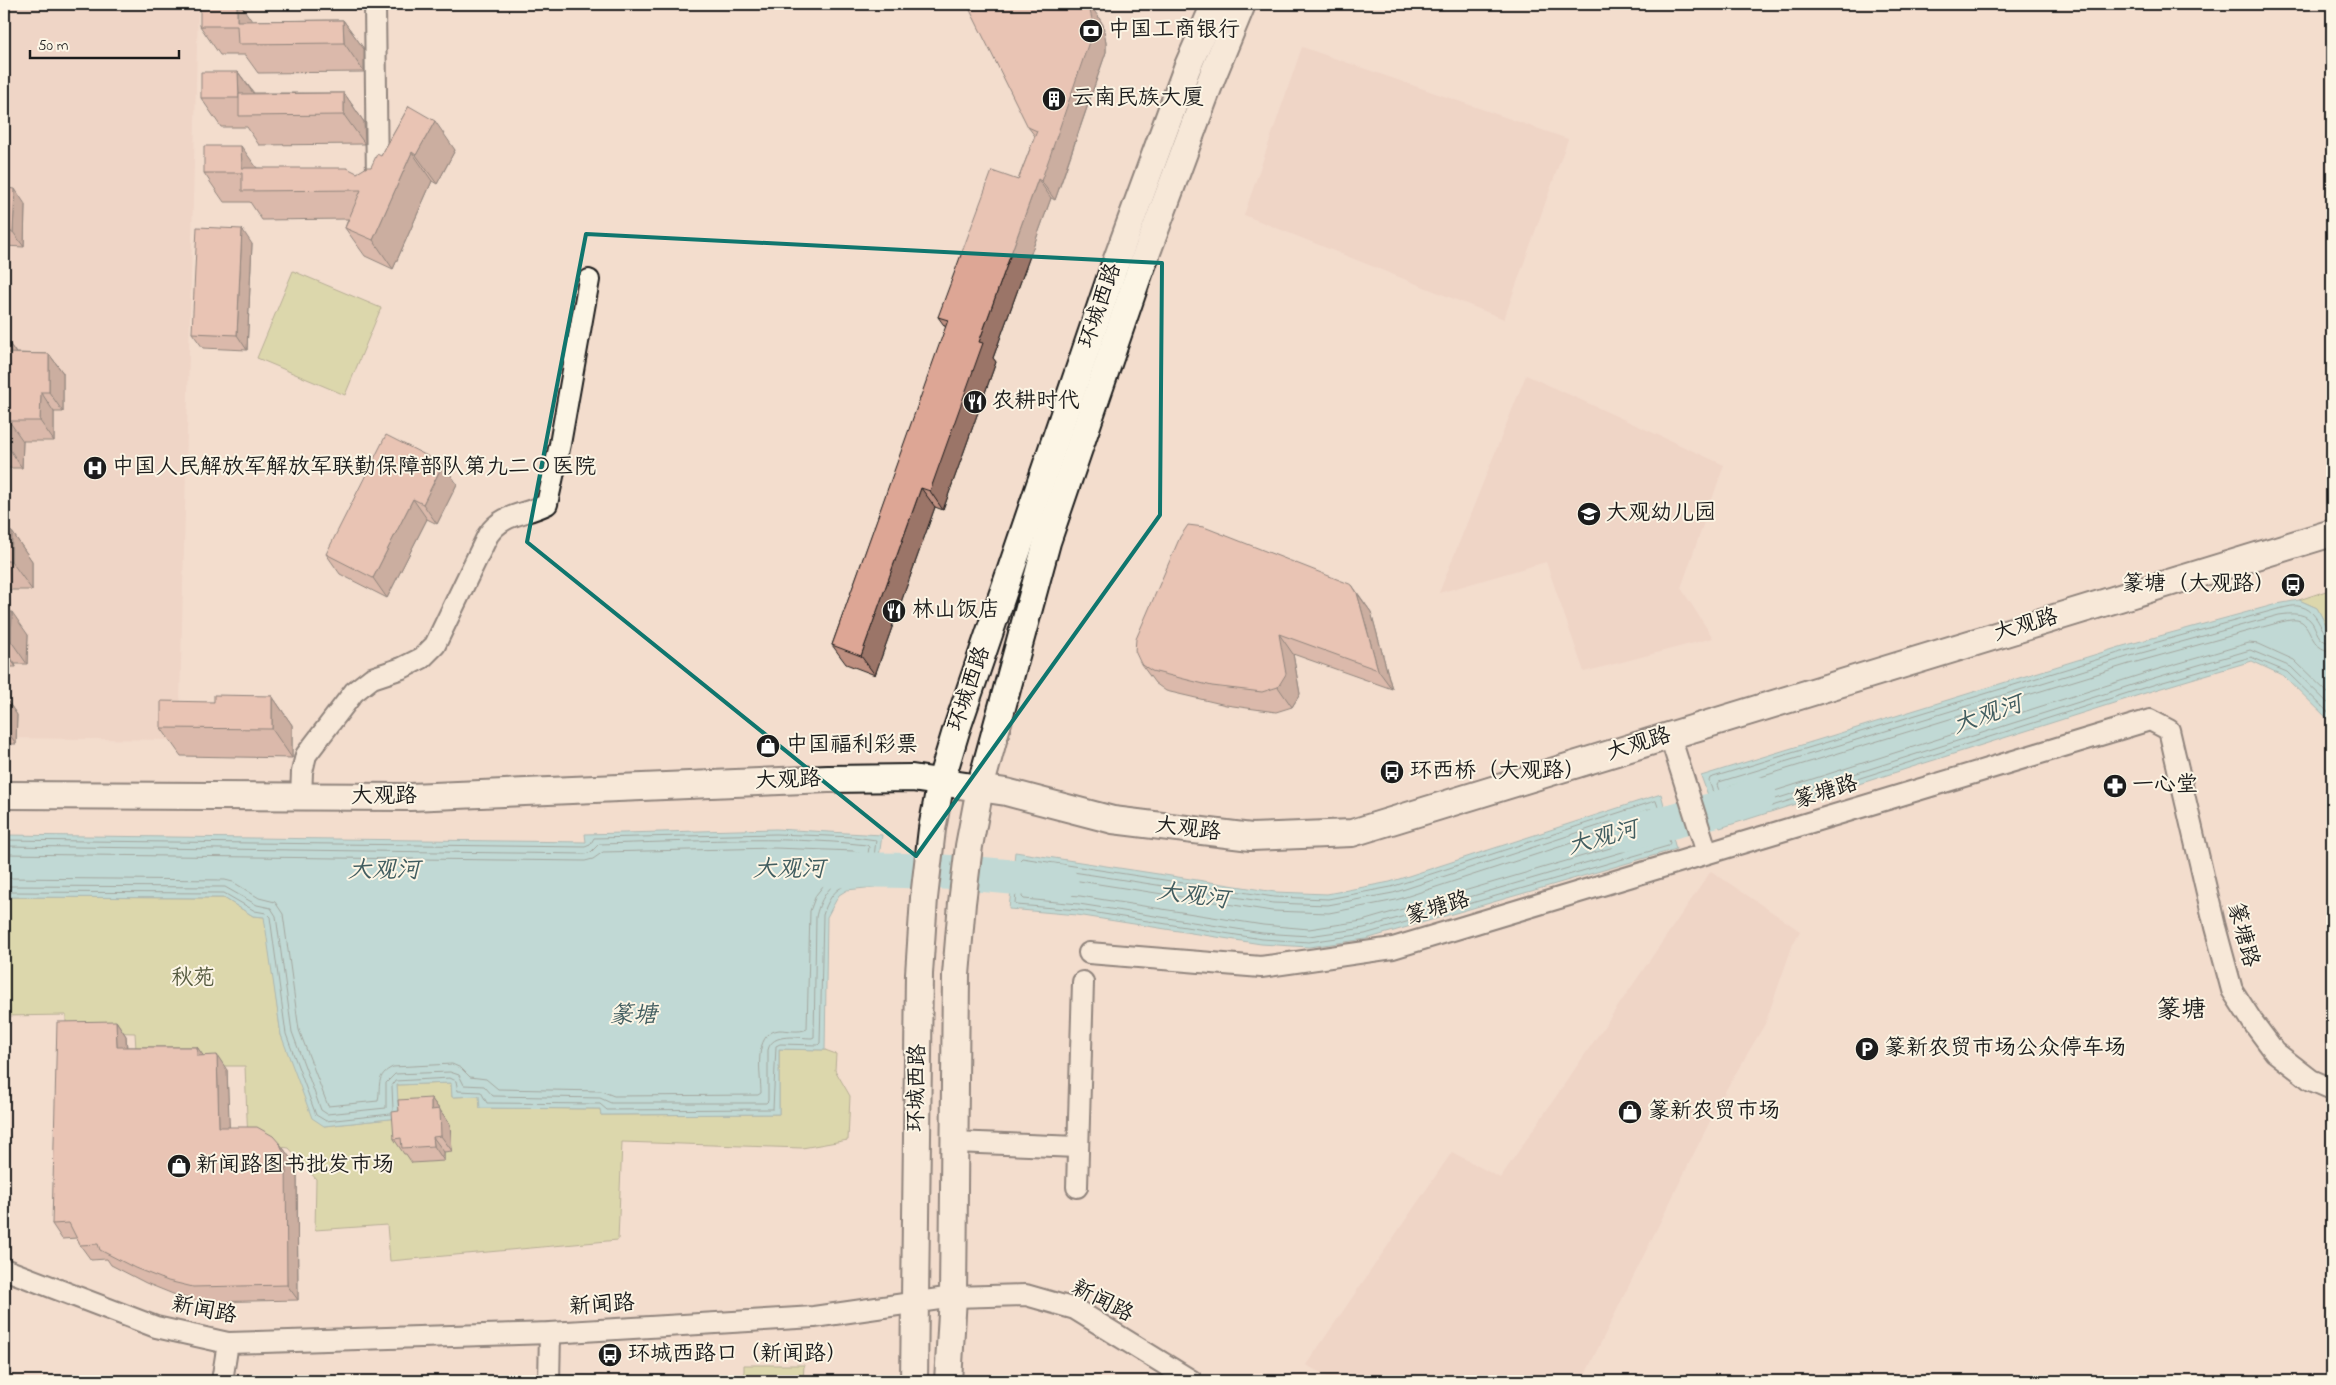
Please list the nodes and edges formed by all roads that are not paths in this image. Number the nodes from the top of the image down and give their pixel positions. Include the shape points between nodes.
1 (375, 4) edge
2 (1215, 4) edge
3 (1242, 4) edge
4 (377, 190) edge
5 (589, 280) dead end
6 (2332, 533) edge
7 (1670, 736) junction
8 (941, 781) junction
9 (980, 788) junction
10 (4, 795) edge
11 (301, 797) junction
12 (1707, 853) junction
13 (1089, 953) dead end
14 (1083, 982) dead end
15 (2332, 1089) edge
16 (954, 1142) junction
17 (1077, 1147) junction
18 (1077, 1187) dead end
19 (4, 1269) edge
20 (953, 1297) junction
21 (915, 1301) junction
22 (550, 1333) junction
23 (228, 1343) junction
24 (222, 1381) edge
25 (549, 1381) edge
26 (914, 1381) edge
27 (948, 1381) edge
28 (1192, 1381) edge

1 - 4 street
2 - 8 main road, 环城西路 via 1187,68 1113,270
3 - 9 main road, 环城西路 via 1137,279 1047,542
5 - 11 street via 547,504 505,518 494,526 434,645 422,658 372,678 354,692 306,755
6 - 7 main road, 大观路
7 - 9 main road, 大观路 via 1352,833 1251,837 1113,820
7 - 12 street
8 - 9 main road, 大观路
8 - 11 main road, 大观路 via 875,777 410,797
8 - 21 main road, 环城西路 via 924,898 919,974
9 - 16 main road, 环城西路 via 969,846 956,975
10 - 11 main road, 大观路
12 - 13 street, 篆塘路 via 1393,948 1261,966
12 - 15 street, 篆塘路 via 2150,720 2169,730 2232,990 2275,1052 2311,1080
14 - 17 street
16 - 17 street
16 - 20 main road, 环城西路
17 - 18 street
19 - 23 street, 新闻路 via 156,1326
20 - 21 street, 新闻路
20 - 27 main road, 环城西路
20 - 28 street, 新闻路 via 1026,1295 1075,1310
21 - 22 street, 新闻路 via 814,1317
21 - 26 main road, 环城西路
22 - 23 street, 新闻路
22 - 25 street
23 - 24 street

